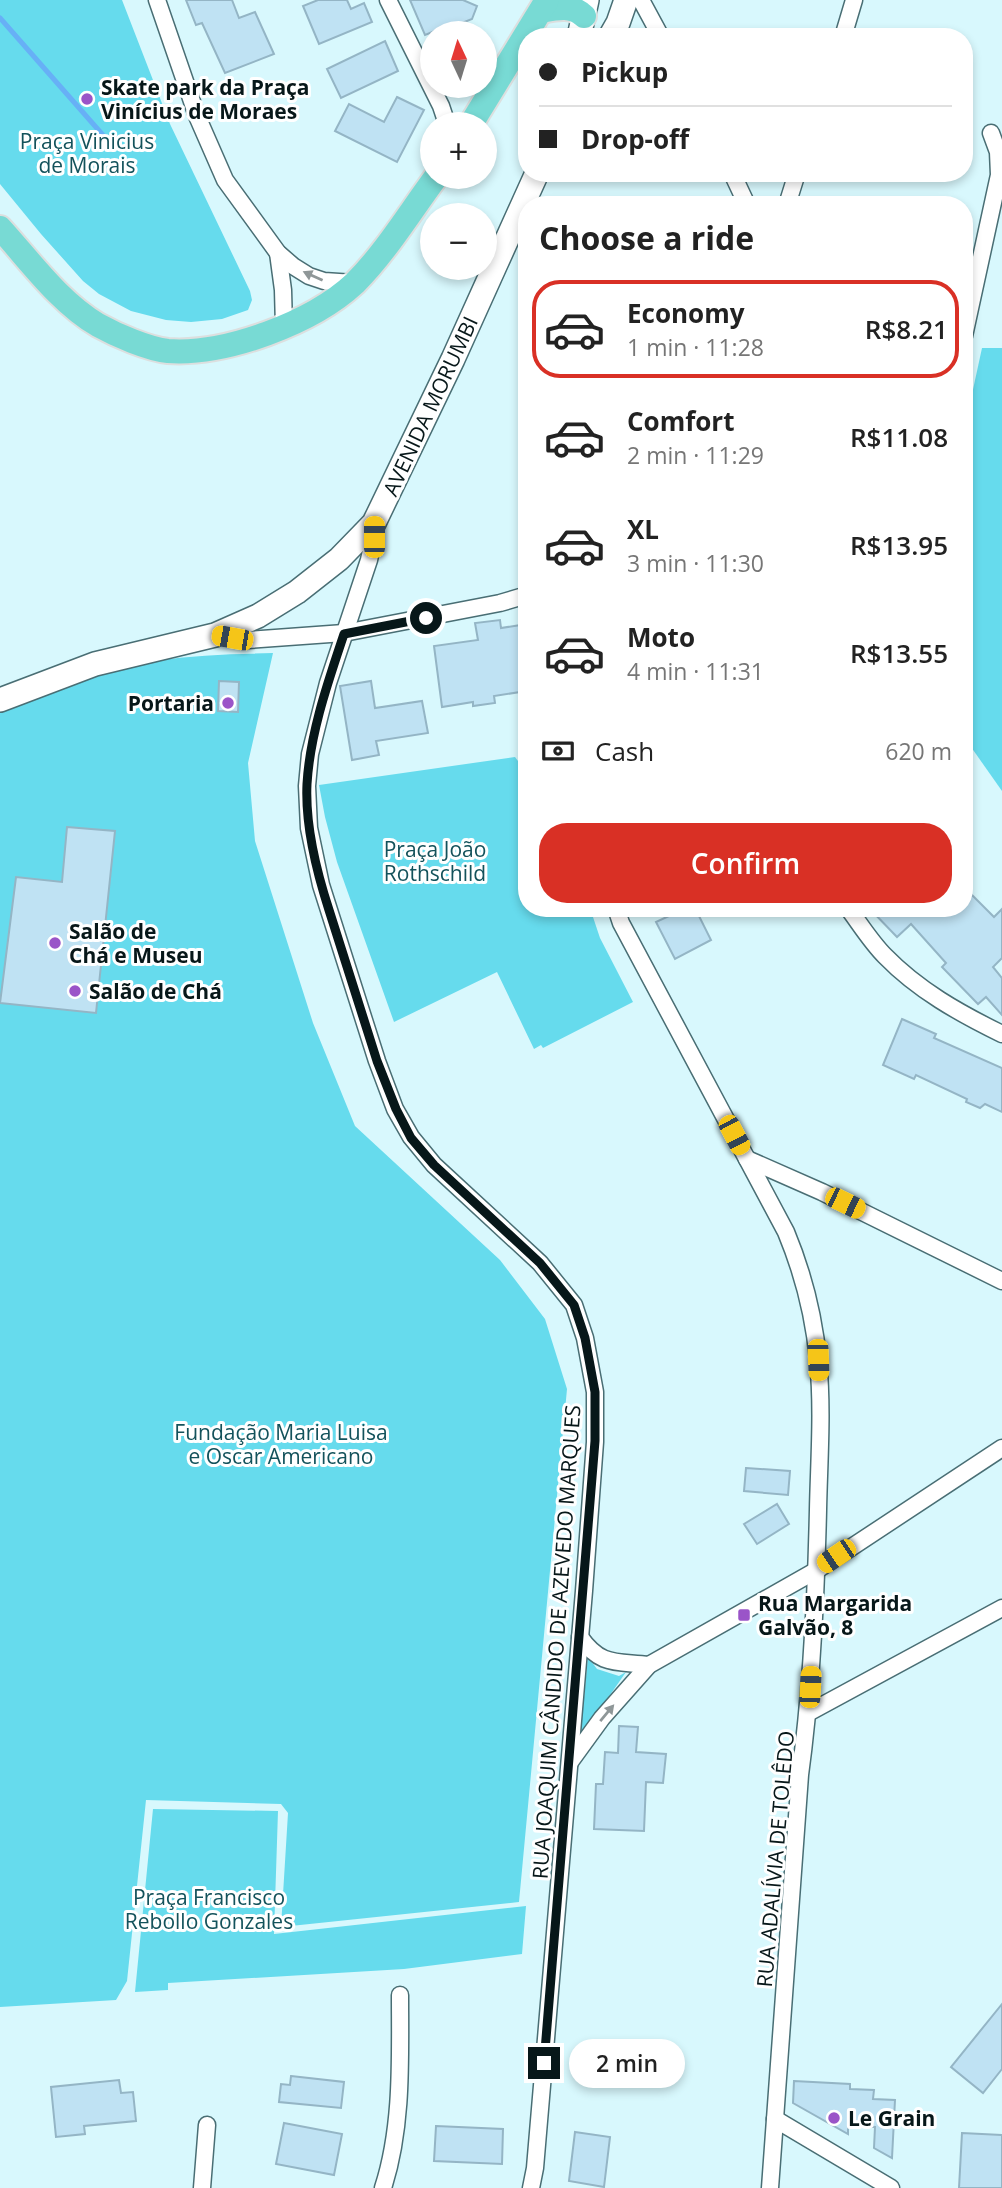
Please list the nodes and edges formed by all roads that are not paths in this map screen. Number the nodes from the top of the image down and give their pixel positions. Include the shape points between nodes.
1 (157, 0) edge
2 (388, 0) edge
3 (626, 0) edge
4 (641, 0) edge
5 (854, 0) edge
6 (548, 4) edge
7 (583, 18) edge
8 (533, 28) edge
9 (615, 28) edge
10 (657, 28) edge
11 (846, 28) edge
12 (518, 51) edge
13 (443, 112) edge
14 (479, 112) edge
15 (991, 133) dead end
16 (427, 189) edge
17 (518, 215) edge
18 (0, 228) edge
19 (278, 253) junction
20 (354, 283) junction
21 (973, 295) edge
22 (284, 327) junction
23 (374, 523) junction
24 (518, 597) edge
25 (344, 634) junction
26 (215, 635) junction
27 (0, 700) edge
28 (619, 917) edge
29 (855, 917) edge
30 (1002, 1034) edge
31 (747, 1159) junction
32 (1002, 1281) edge
33 (1002, 1448) edge
34 (817, 1570) junction
35 (1002, 1608) edge
36 (580, 1637) junction
37 (649, 1665) junction
38 (808, 1713) junction
39 (568, 1764) junction
40 (400, 1995) dead end
41 (775, 2119) junction
42 (207, 2125) dead end
43 (202, 2188) edge
44 (383, 2188) edge
45 (531, 2188) edge
46 (770, 2188) edge
47 (891, 2188) edge

1 - 19 street via 197,116 225,180
2 - 13 street
3 - 9 main road
4 - 10 street
5 - 11 street
6 - 7 main road via 579,11
6 - 8 main road
12 - 14 main road
15 - 21 street via 999,175
16 - 20 main road
17 - 23 main road, AVENIDA MORUMBI
18 - 22 main road via 64,299 97,324 133,341 166,351 200,350
20 -> 19 street via 309,276
19 - 22 street
20 - 22 main road
23 - 25 street, RUA JOAQUIM CÂNDIDO DE AZEVEDO MARQUES via 369,560
23 - 26 main road, AVENIDA MORUMBI via 297,592
24 - 25 street
25 - 26 street via 248,640
25 - 36 street, RUA JOAQUIM CÂNDIDO DE AZEVEDO MARQUES via 310,754 307,786 309,828 321,885 377,1061 411,1138 540,1263 574,1305 595,1392
26 - 27 main road, AVENIDA MORUMBI via 95,664
28 - 31 street, RUA ADALÍVIA DE TOLÊDO
29 - 30 street via 882,954 906,976 942,1003
31 - 32 street
31 - 34 street, RUA ADALÍVIA DE TOLÊDO via 786,1232 808,1301 820,1409
33 - 34 street
34 - 37 street
34 - 38 street, RUA ADALÍVIA DE TOLÊDO
35 - 38 street
36 - 37 street via 590,1651 603,1658
36 - 39 street, RUA JOAQUIM CÂNDIDO DE AZEVEDO MARQUES
39 -> 37 street
38 - 41 street, RUA ADALÍVIA DE TOLÊDO
39 - 45 street, RUA JOAQUIM CÂNDIDO DE AZEVEDO MARQUES
40 - 44 street via 398,2099
41 - 46 street, RUA ADALÍVIA DE TOLÊDO
41 - 47 street
42 - 43 street

